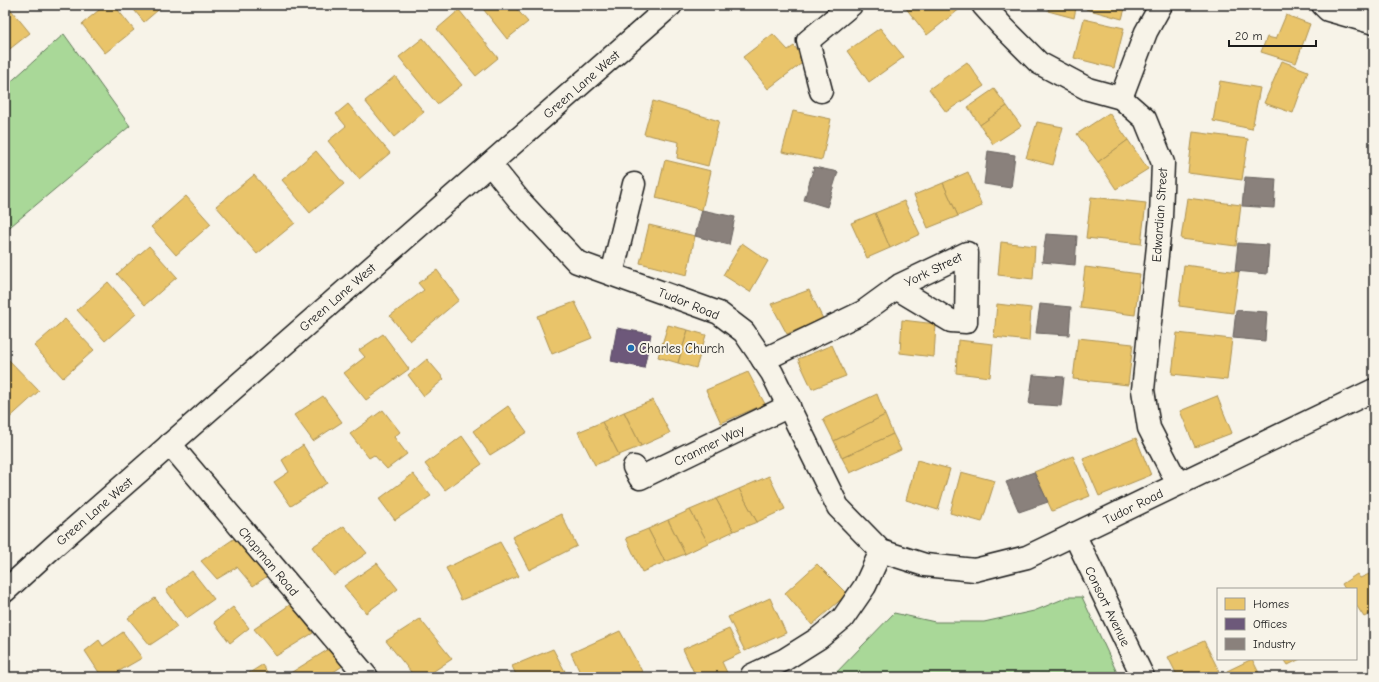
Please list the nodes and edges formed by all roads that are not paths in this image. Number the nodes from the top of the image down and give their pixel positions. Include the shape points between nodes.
1 (671, 5) edge
2 (851, 5) edge
3 (983, 5) edge
4 (1161, 5) edge
5 (1323, 5) edge
6 (1374, 23) edge
7 (821, 91) dead end
8 (1121, 98) junction
9 (490, 164) junction
10 (634, 184) dead end
11 (612, 274) junction
12 (896, 288) dead end
13 (763, 360) junction
14 (1374, 390) edge
15 (789, 406) junction
16 (170, 444) junction
17 (634, 467) dead end
18 (1178, 484) junction
19 (1074, 534) junction
20 (881, 551) junction
21 (5, 591) edge
22 (752, 675) dead end
23 (367, 677) edge
24 (1143, 677) edge

1 - 9 street, Green Lane West
2 - 7 street via 808,41
3 - 8 street, Edwardian Street via 1039,63 1088,89
4 - 8 street via 1146,32
5 - 6 street via 1328,10
8 - 18 street, Edwardian Street via 1145,119 1163,163 1161,217 1143,390 1149,428
9 - 11 street, Tudor Road via 520,201 577,262
9 - 16 street, Green Lane West
10 - 11 street
11 - 13 street, Tudor Road via 720,313 744,332
12 - 13 street, York Street via 863,312
13 - 15 street, Tudor Road
14 - 18 street, Tudor Road
15 - 17 street, Cranmer Way via 640,478
15 - 20 street, Tudor Road via 838,507
16 - 21 street, Green Lane West
16 - 23 street, Chapman Road
18 - 19 street, Tudor Road
19 - 20 street, Tudor Road via 1027,557 975,570 925,565
19 - 24 street, Consort Avenue
20 - 22 street via 865,586 843,618 813,642 784,660

